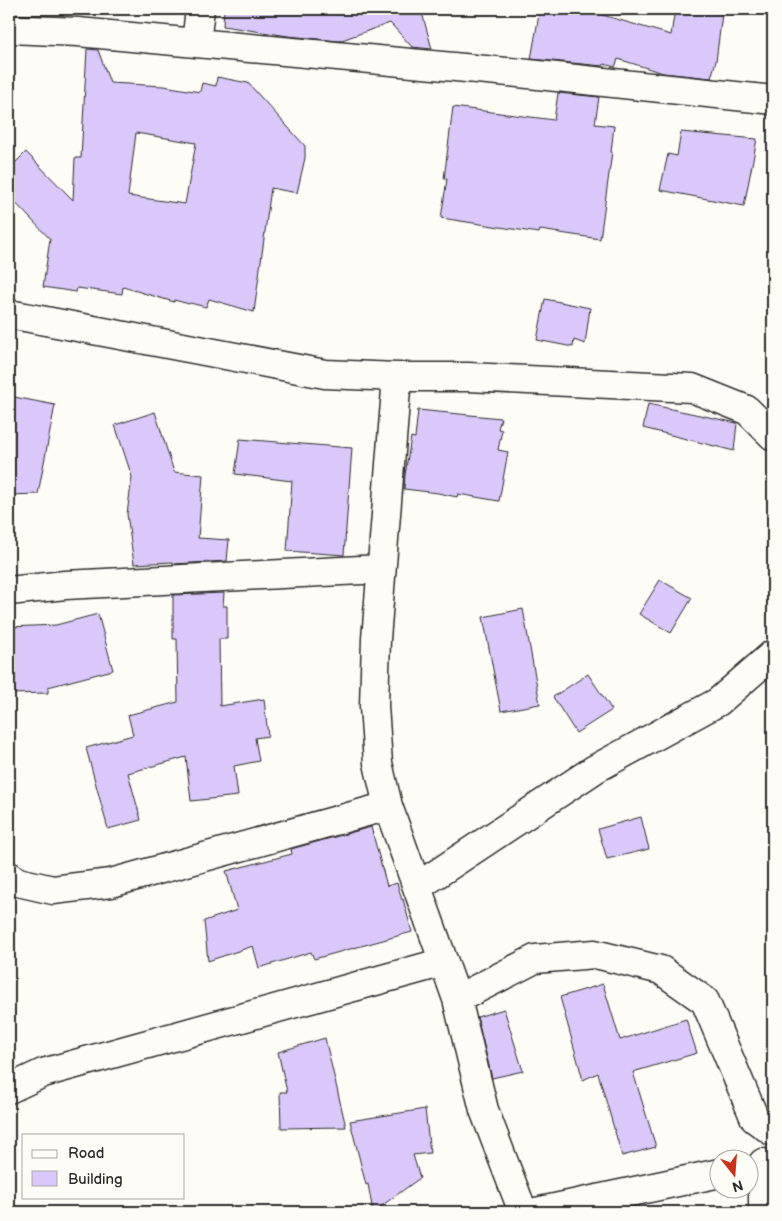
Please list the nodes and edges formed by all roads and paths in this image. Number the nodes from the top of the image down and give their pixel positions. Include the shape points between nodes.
1 (200, 9) edge
2 (9, 29) edge
3 (196, 43) junction
4 (773, 100) edge
5 (9, 314) edge
6 (397, 377) junction
7 (773, 436) edge
8 (381, 568) junction
9 (9, 591) edge
10 (773, 654) edge
11 (388, 806) junction
12 (9, 876) edge
13 (417, 887) junction
14 (444, 962) junction
15 (457, 999) junction
16 (9, 1089) edge
17 (773, 1132) edge
18 (762, 1164) edge
19 (710, 1175) edge
20 (523, 1212) edge
21 (536, 1212) edge
22 (763, 1212) edge

1 - 3 street
2 - 3 street
3 - 4 street
5 - 6 street via 325,374
6 - 7 street via 468,377 692,388 747,410
6 - 8 street
8 - 9 street via 65,585
8 - 11 street via 374,706 378,763
10 - 13 street via 718,702 596,769
11 - 12 street via 111,883 53,890 18,882
11 - 13 street
13 - 14 street
14 - 15 street
14 - 16 street via 43,1073
15 - 17 street via 535,959 595,954 661,970 705,1001 755,1119
15 - 20 street via 484,1110
18 - 22 street
19 - 21 street

